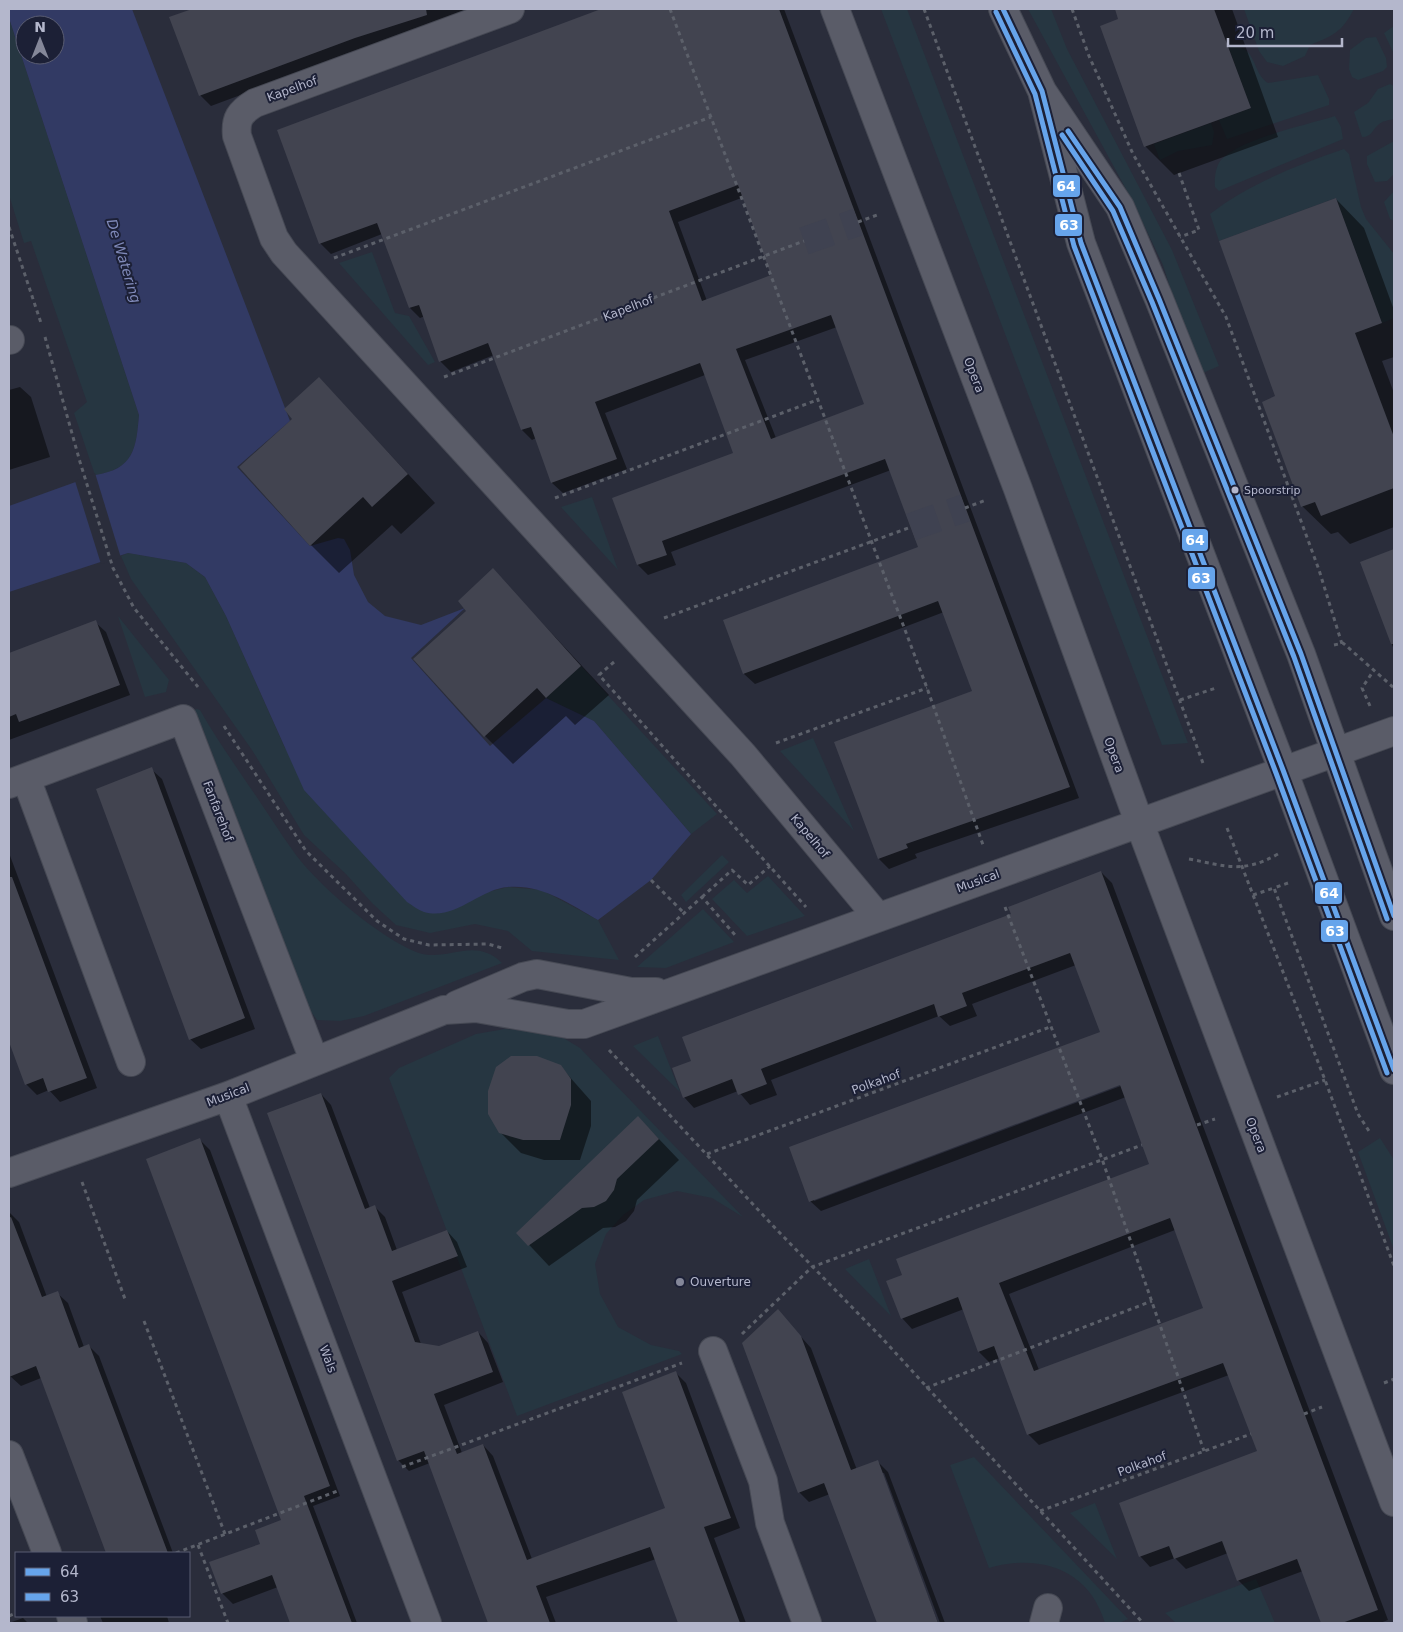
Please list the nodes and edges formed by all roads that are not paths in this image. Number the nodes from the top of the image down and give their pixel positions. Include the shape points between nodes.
1 (510, 9) edge
2 (835, 9) edge
3 (1003, 9) edge
4 (1042, 91) junction
5 (1394, 731) edge
6 (1336, 752) junction
7 (1283, 770) junction
8 (17, 781) edge
9 (1139, 822) junction
10 (877, 916) junction
11 (1394, 916) edge
12 (673, 991) junction
13 (444, 1010) junction
14 (314, 1060) junction
15 (131, 1062) dead end
16 (1394, 1070) edge
17 (228, 1096) junction
18 (9, 1173) edge
19 (713, 1351) road end
20 (9, 1455) edge
21 (1394, 1502) edge
22 (47, 1552) edge
23 (427, 1623) edge
24 (807, 1623) edge

1 - 10 street, Kapelhof via 255,103 242,111 236,124 237,136 274,238 519,512 743,755
2 - 9 street, Opera via 1018,489
3 - 4 street
4 - 6 street via 1120,207 1301,654
4 - 7 street via 1081,243
5 - 6 street, Musical
6 - 7 street, Musical
6 - 11 street
7 - 9 street, Musical
7 - 16 street
8 - 14 street, Fanfarehof via 183,719
8 - 15 street, Fanfarehof
9 - 10 street, Musical
9 - 21 street, Opera
10 - 12 street, Musical
12 - 13 street, Musical via 584,1024 476,1008
12 - 13 street, Musical via 647,993 537,974
13 - 14 street, Musical
14 - 17 street, Musical
17 - 18 street, Musical
17 - 23 street, Wals
19 - 24 street via 763,1481 770,1523
20 - 22 street

